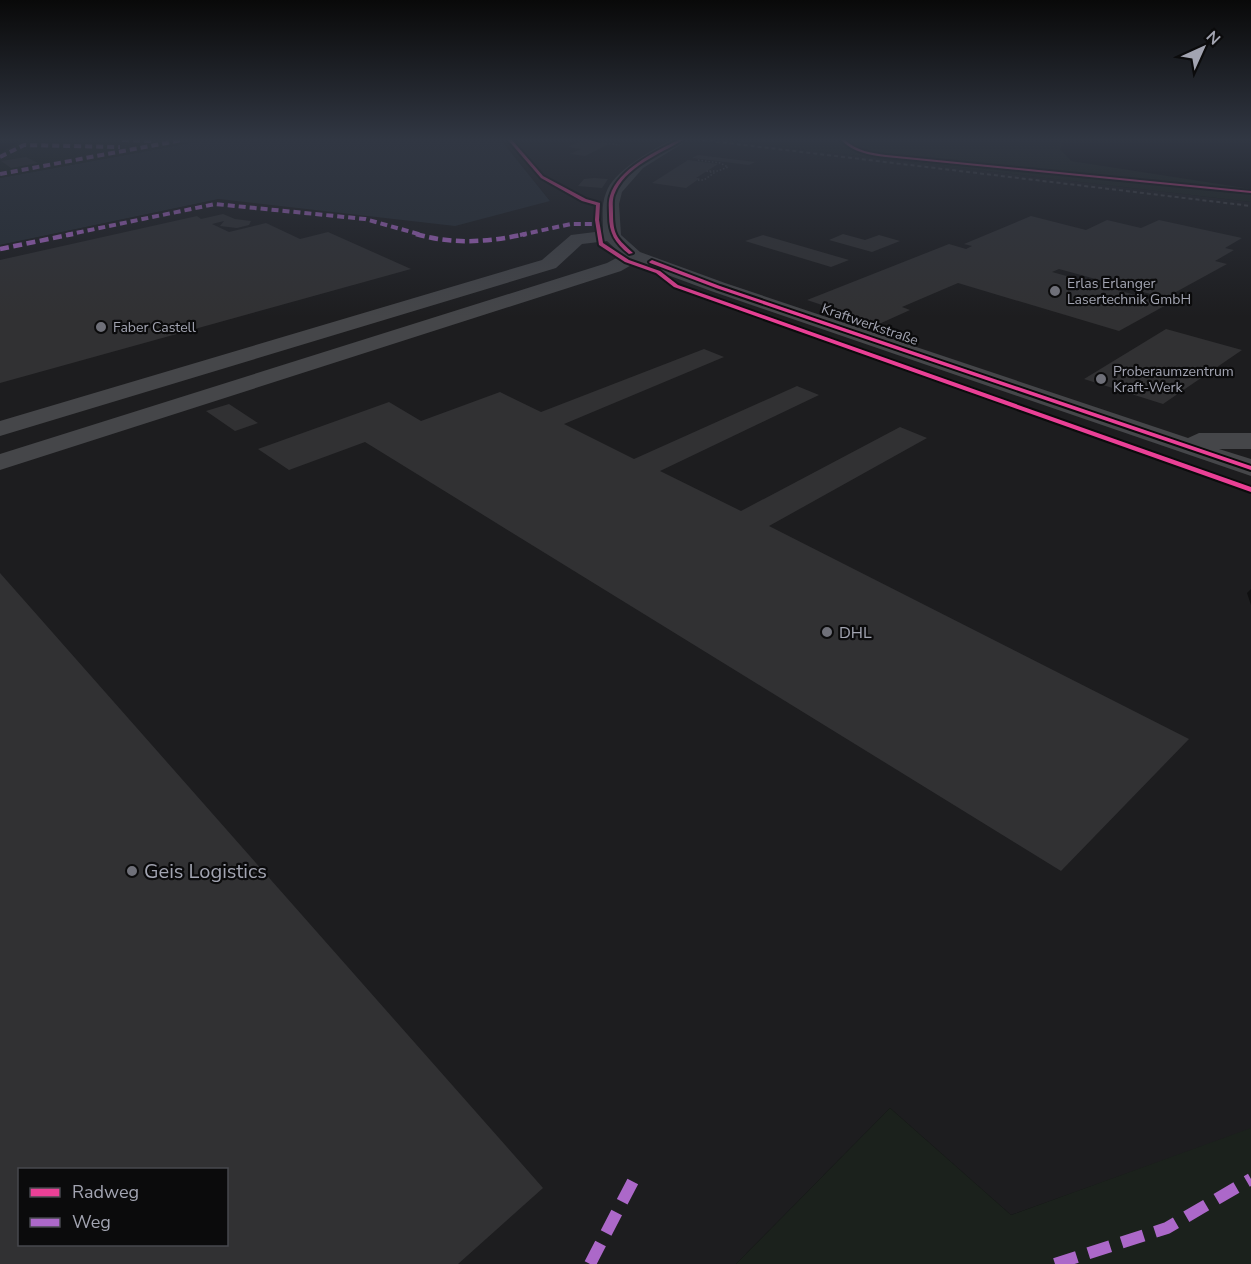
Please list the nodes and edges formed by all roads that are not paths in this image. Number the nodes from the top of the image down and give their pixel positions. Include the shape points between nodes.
1 (612, 199) edge
2 (612, 235) junction
3 (634, 255) junction
4 (0, 429) edge
5 (1162, 439) junction
6 (1251, 441) edge
7 (0, 462) edge
8 (1251, 468) edge

1 - 2 street
2 - 3 street, Kraftwerkstraße via 616,243
2 - 4 street via 577,239 549,264
3 - 5 street, Kraftwerkstraße
3 - 7 street via 614,267
5 - 6 street, Kraftwerkstraße
5 - 8 street, Kraftwerkstraße

